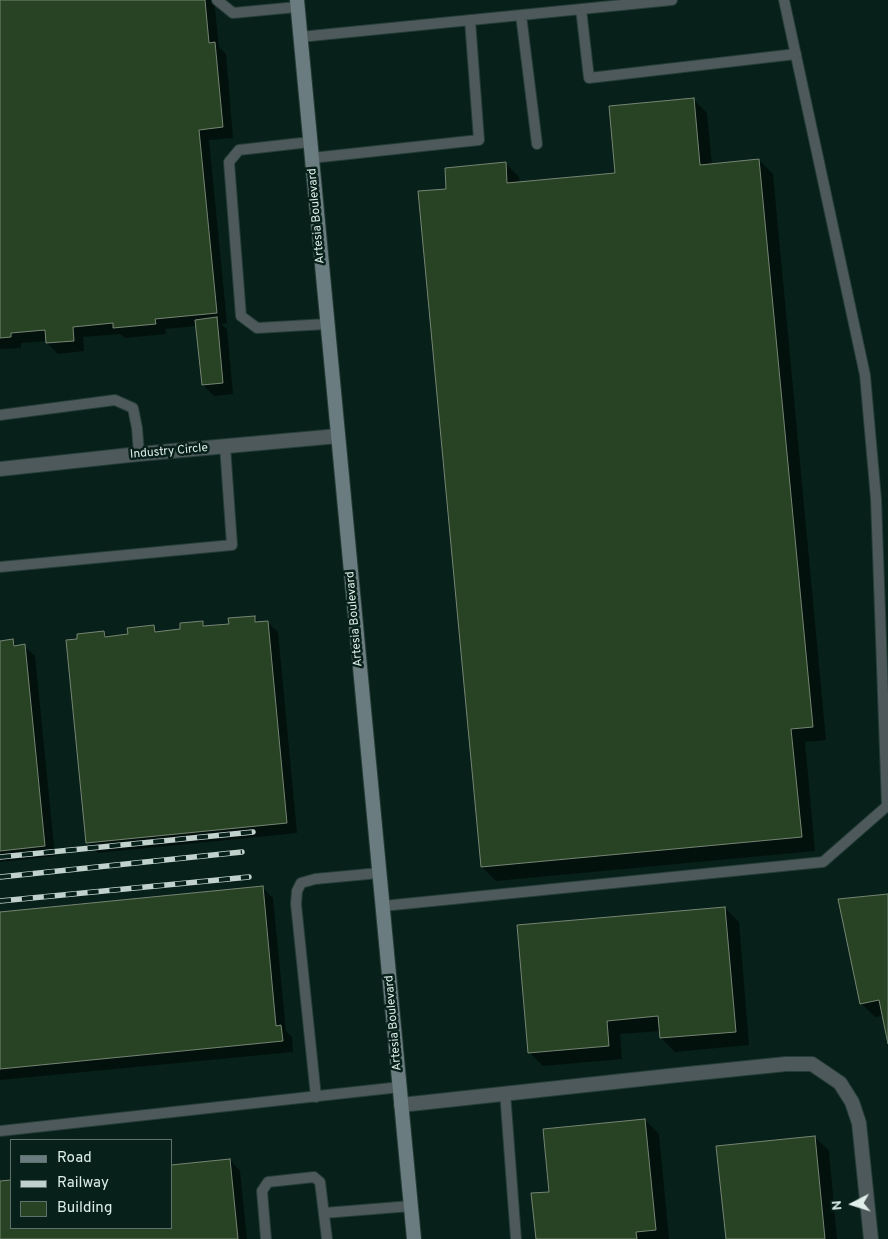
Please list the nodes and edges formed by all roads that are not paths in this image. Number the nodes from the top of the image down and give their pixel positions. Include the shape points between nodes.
1 (217, 0) edge
2 (672, 0) edge
3 (784, 0) edge
4 (297, 3) edge
5 (581, 9) junction
6 (521, 15) junction
7 (470, 20) junction
8 (300, 38) junction
9 (796, 54) junction
10 (310, 142) junction
11 (537, 144) dead end
12 (312, 158) junction
13 (327, 324) junction
14 (0, 415) edge
15 (338, 436) junction
16 (225, 446) junction
17 (139, 454) junction
18 (0, 469) edge
19 (0, 567) edge
20 (379, 873) junction
21 (383, 906) junction
22 (400, 1088) junction
23 (505, 1092) junction
24 (316, 1097) junction
25 (402, 1105) junction
26 (0, 1131) edge
27 (411, 1206) junction
28 (324, 1213) junction
29 (266, 1239) edge
30 (327, 1239) edge
31 (414, 1239) edge
32 (516, 1239) edge
33 (871, 1239) edge

1 - 4 lane via 233,13
2 - 5 lane
3 - 9 lane
4 - 8 main road, Artesia Boulevard
5 - 6 lane
5 - 9 lane via 589,78
6 - 7 lane
6 - 11 lane
7 - 8 lane
7 - 12 lane via 479,140
8 - 10 main road, Artesia Boulevard
9 - 21 lane via 865,375 876,499 887,806 823,862
10 - 12 main road, Artesia Boulevard
10 - 13 lane via 239,150 229,162 241,316 257,328
12 - 13 main road, Artesia Boulevard
13 - 15 main road, Artesia Boulevard
14 - 17 lane via 115,400 133,408
15 - 16 street, Industry Circle
15 - 20 main road, Artesia Boulevard
16 - 17 street, Industry Circle
16 - 19 lane via 232,545
17 - 18 street, Industry Circle
20 - 21 main road, Artesia Boulevard
20 - 24 lane via 315,879 301,883 297,891
21 - 22 main road, Artesia Boulevard
22 - 24 lane
22 - 25 main road, Artesia Boulevard
23 - 25 street
23 - 32 lane
23 - 33 street via 812,1064 840,1083 852,1102 859,1123
24 - 26 lane
25 - 27 main road, Artesia Boulevard
27 - 28 lane
27 - 31 main road, Artesia Boulevard
28 - 29 lane via 320,1182 314,1177 268,1182 262,1191
28 - 30 lane

